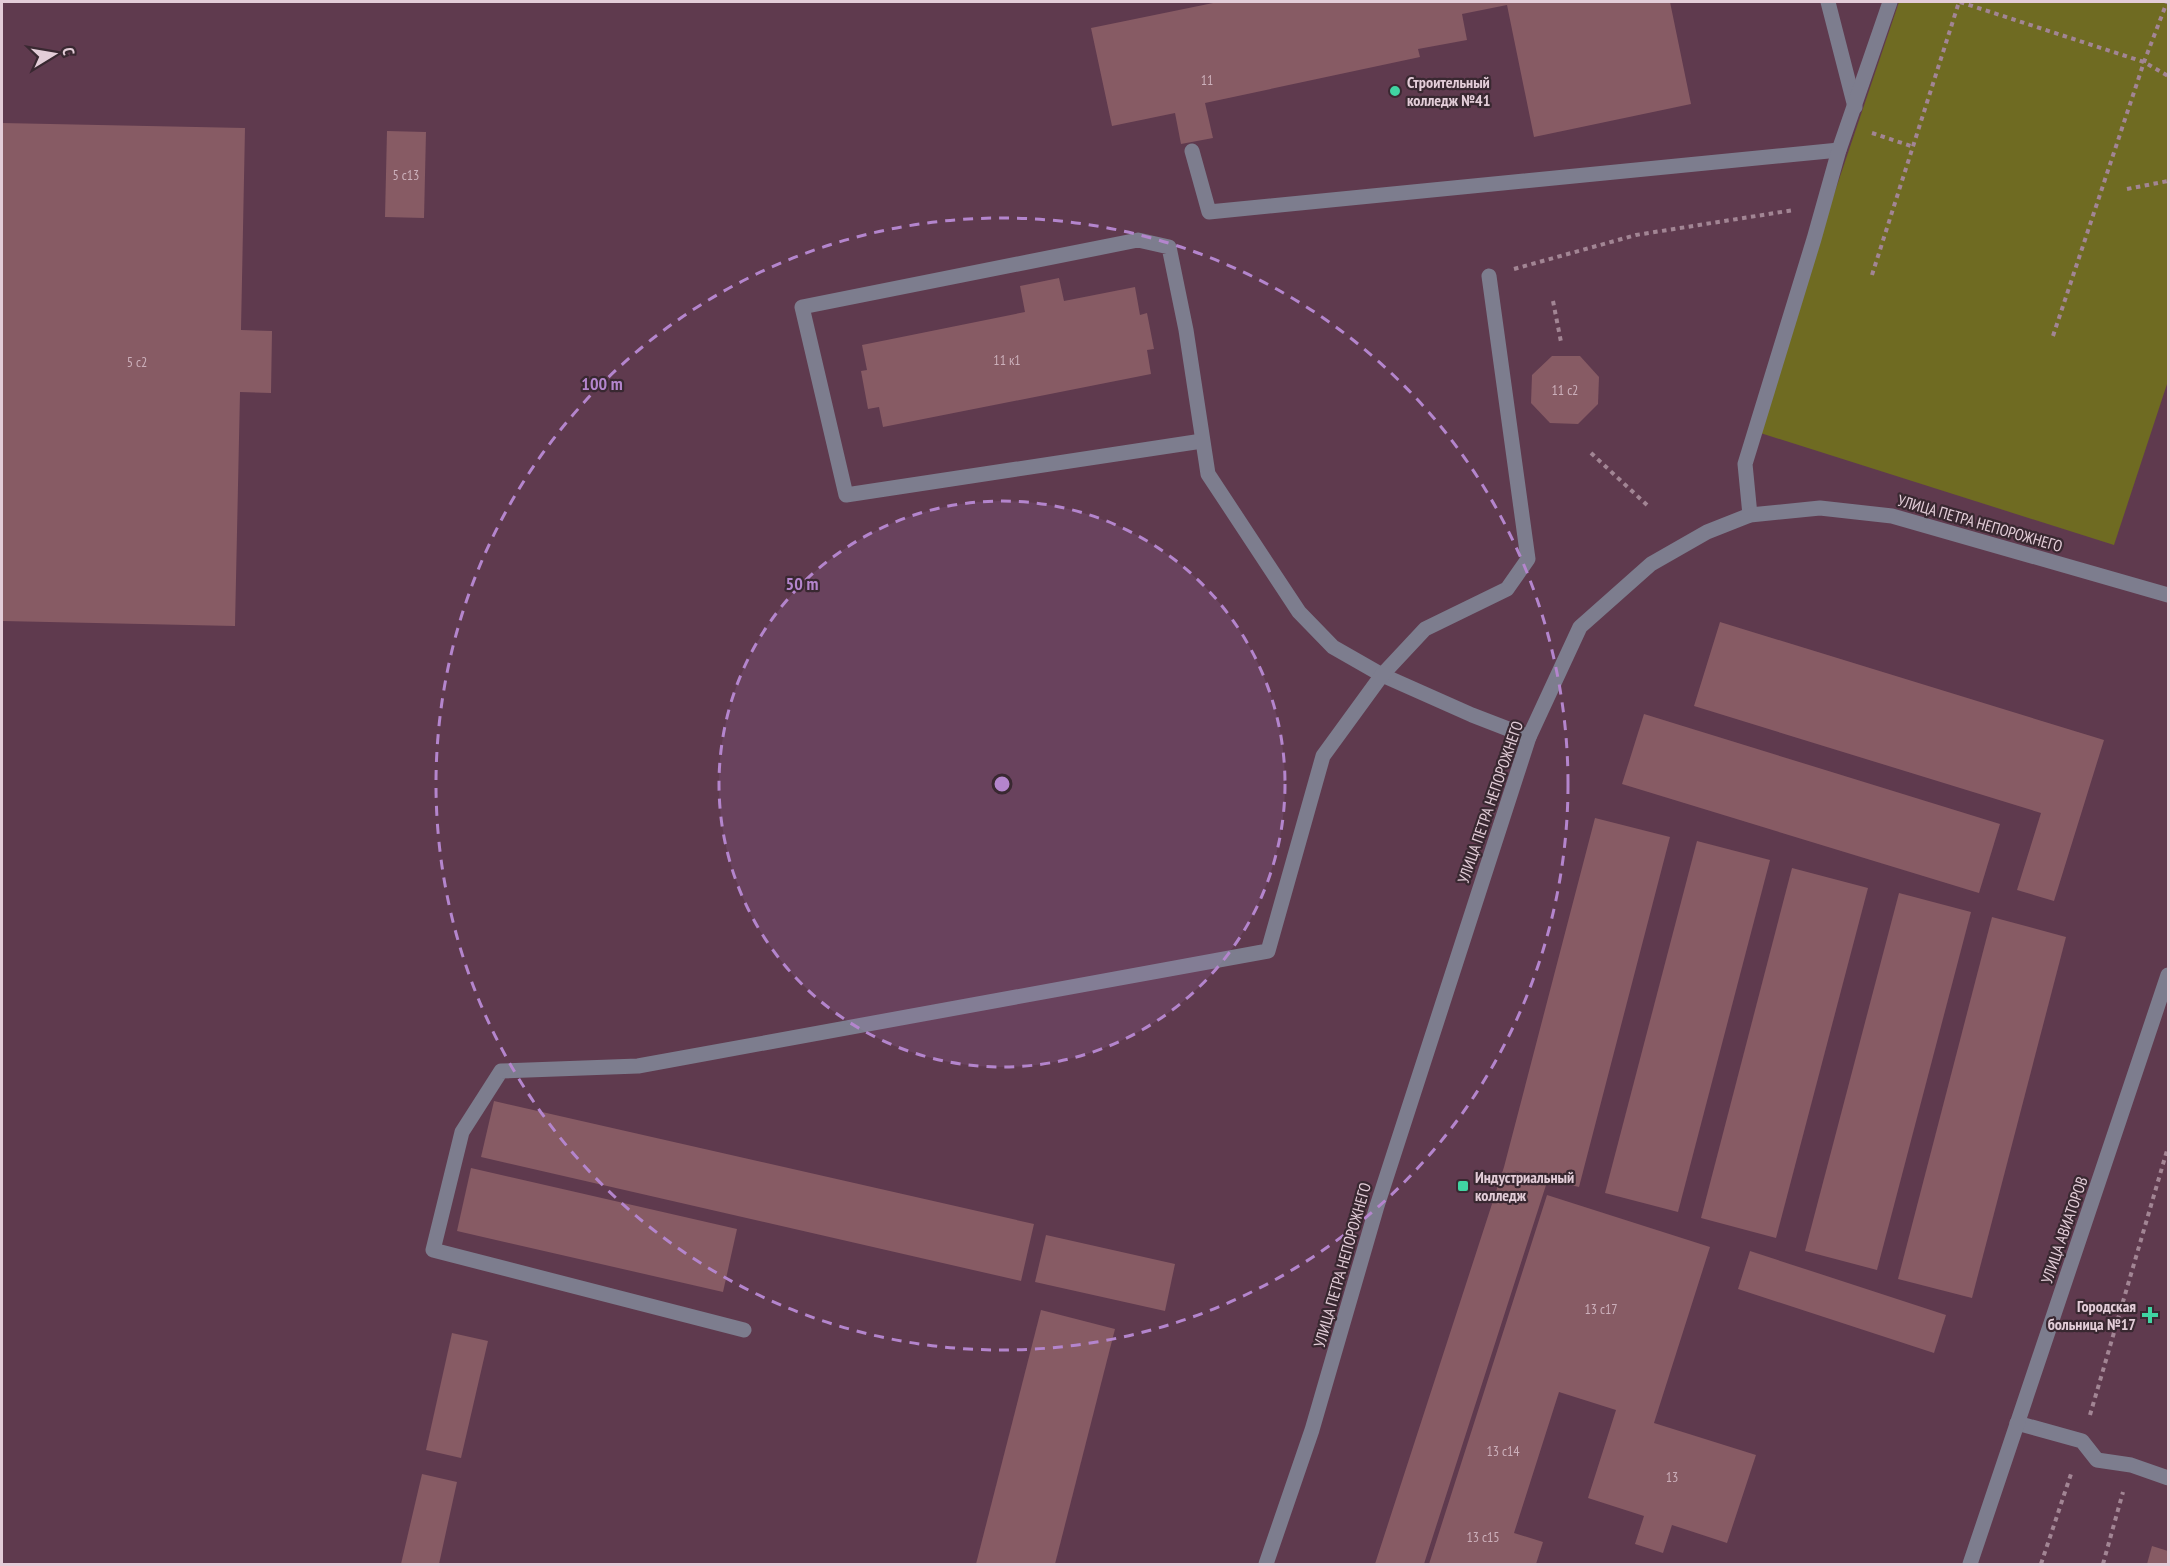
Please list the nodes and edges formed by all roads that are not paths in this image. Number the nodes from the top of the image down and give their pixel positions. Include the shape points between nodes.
1 (1828, 2) edge
2 (1890, 2) edge
3 (1855, 106) junction
4 (1839, 150) junction
5 (1192, 151) dead end
6 (1489, 276) road end
7 (1203, 441) junction
8 (1750, 515) junction
9 (2169, 595) edge
10 (1382, 675) junction
11 (1529, 737) junction
12 (2169, 975) edge
13 (744, 1330) dead end
14 (2018, 1424) junction
15 (2169, 1478) edge
16 (1266, 1564) edge
17 (1970, 1564) edge

1 - 3 street
2 - 3 street
3 - 4 street
4 - 5 street via 1209,212
4 - 8 street via 1745,464
6 - 10 street via 1528,559 1507,589 1425,629
7 - 7 street via 1169,247 1138,240 801,307 846,495
7 - 10 street via 1208,474 1299,612 1333,647
8 - 9 street, УЛИЦА ПЕТРА НЕПОРОЖНЕГО via 1820,508 1892,516
8 - 11 street, УЛИЦА ПЕТРА НЕПОРОЖНЕГО via 1707,532 1651,564 1580,627
10 - 11 street
10 - 13 street via 1323,756 1268,951 638,1066 501,1071 462,1132 434,1250
11 - 16 street, УЛИЦА ПЕТРА НЕПОРОЖНЕГО via 1377,1206 1312,1430
12 - 14 street, УЛИЦА АВИАТОРОВ
14 - 15 street via 2082,1441 2097,1460 2131,1465
14 - 17 street, УЛИЦА АВИАТОРОВ

